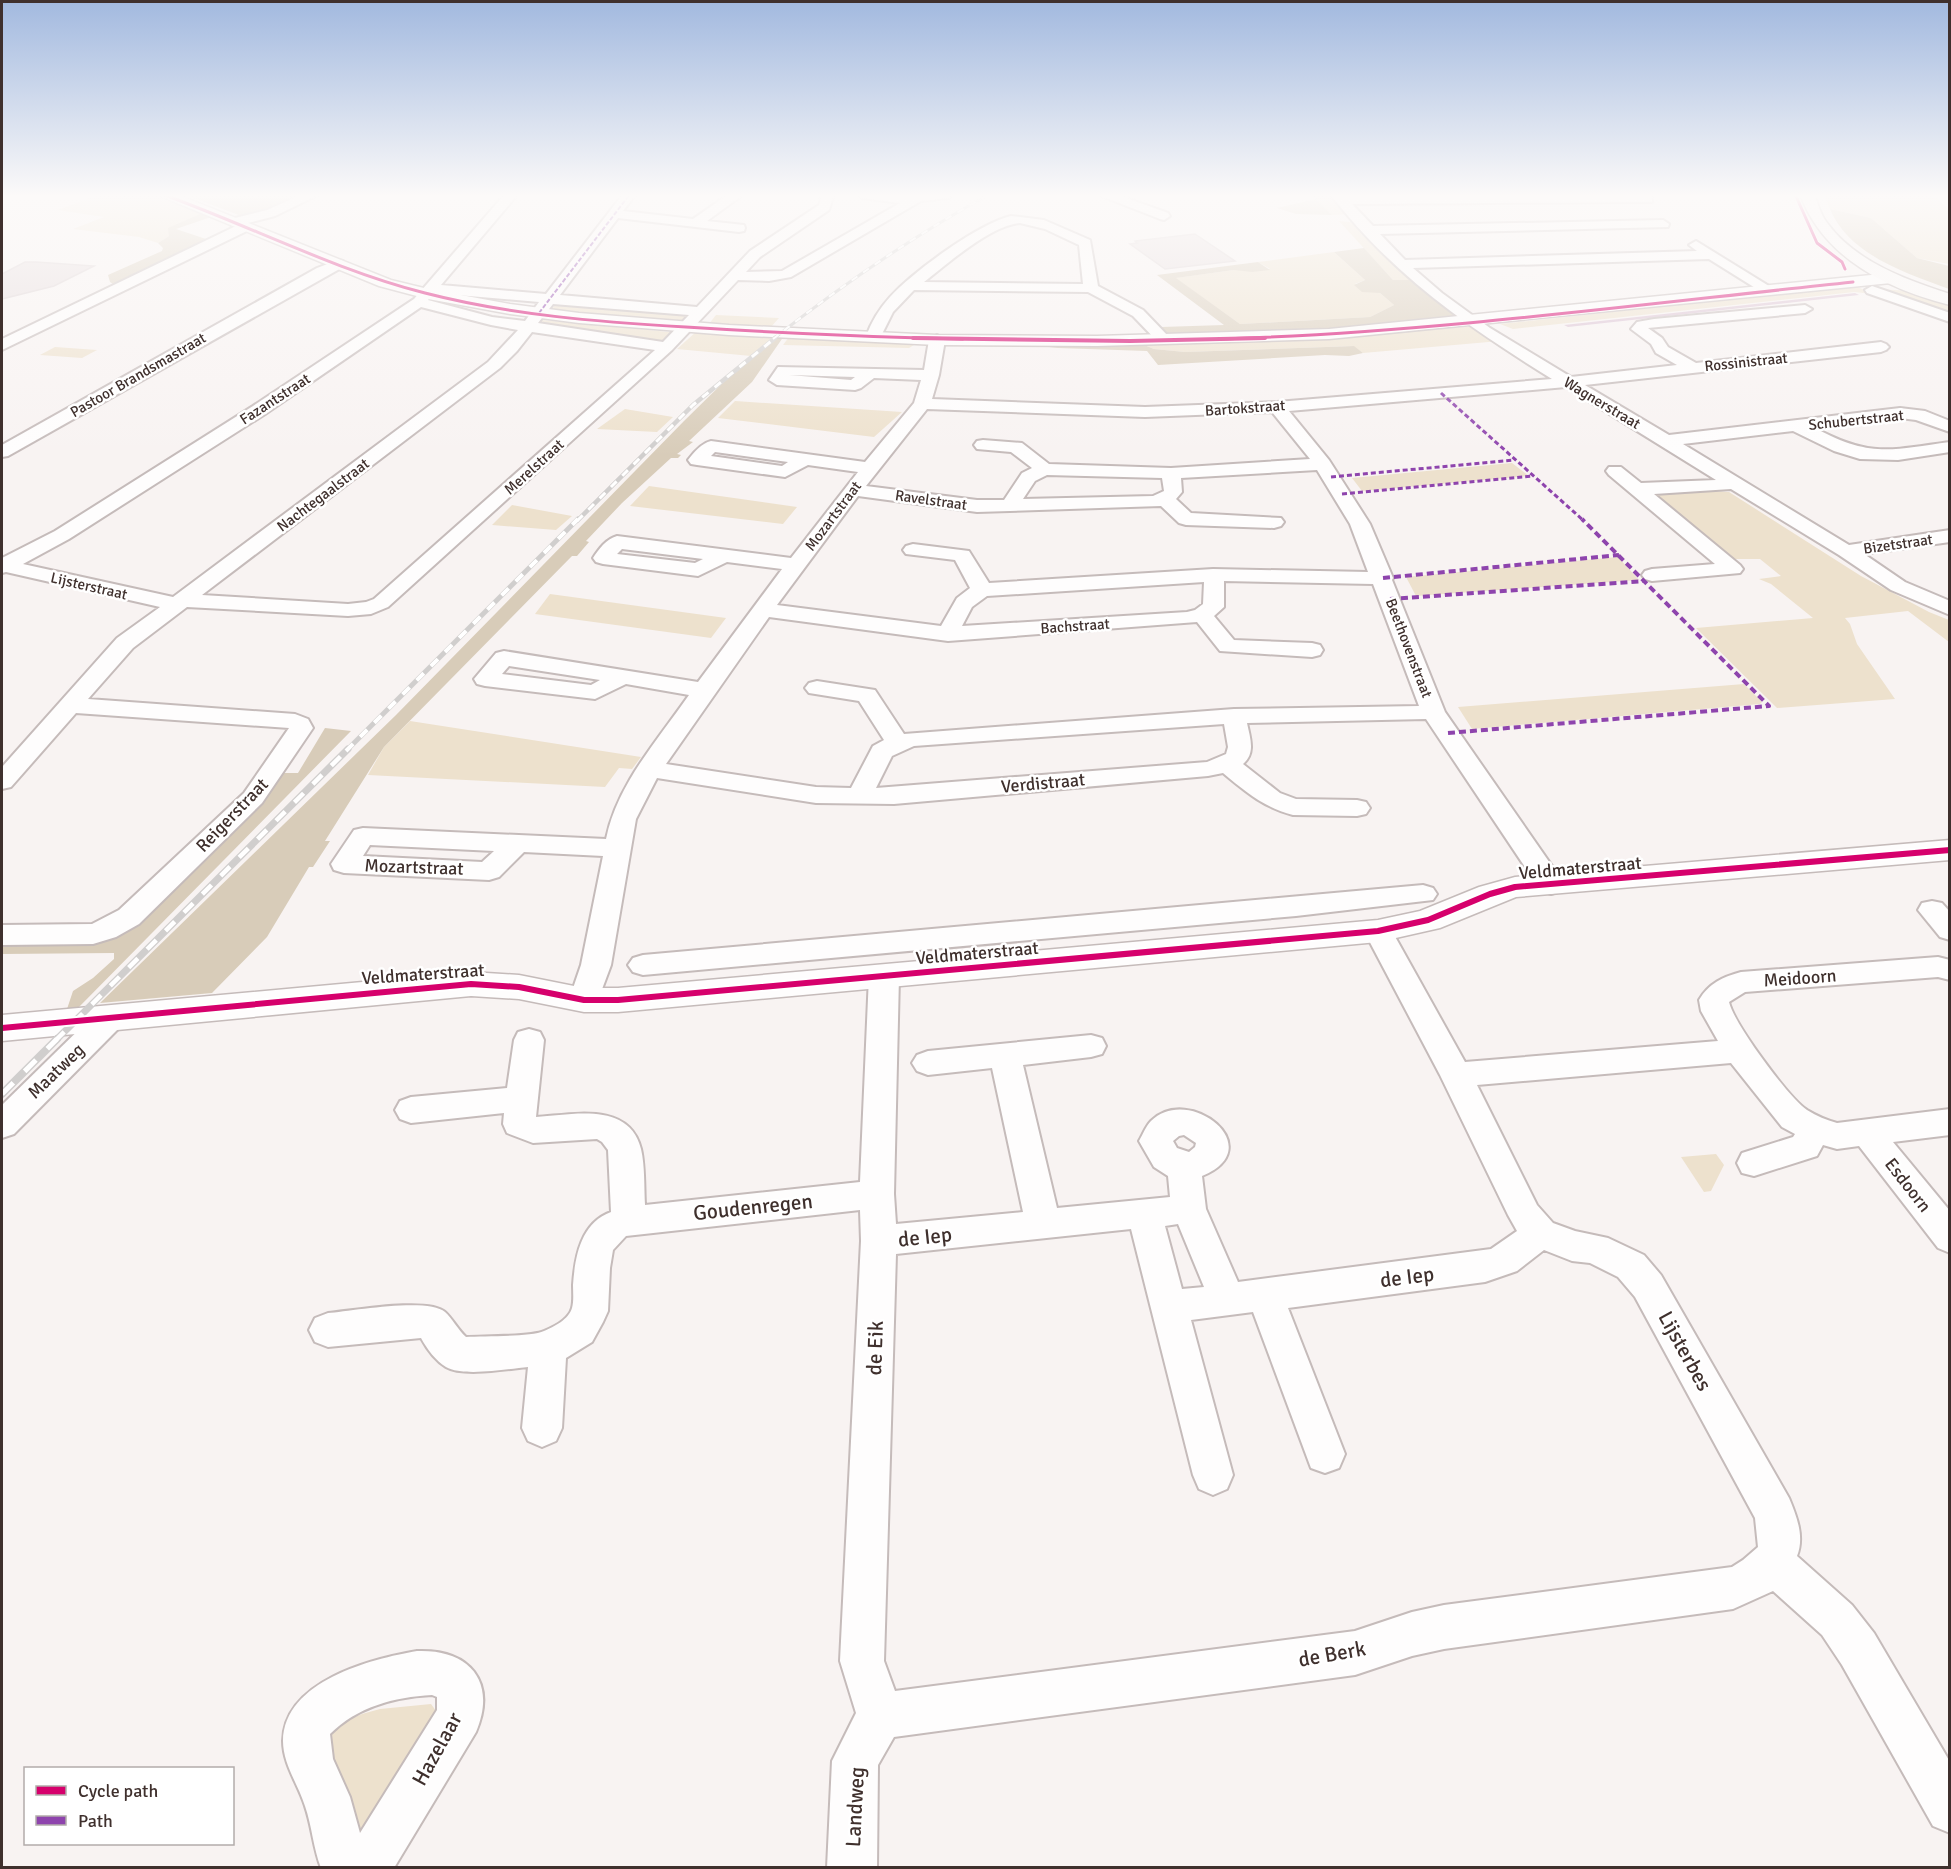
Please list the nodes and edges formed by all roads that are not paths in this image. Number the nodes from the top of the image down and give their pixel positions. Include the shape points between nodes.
1 (128, 281) edge
2 (302, 281) edge
3 (381, 281) edge
4 (439, 281) edge
5 (563, 281) edge
6 (731, 281) edge
7 (919, 281) edge
8 (1090, 281) edge
9 (1420, 281) edge
10 (1754, 281) edge
11 (1862, 281) edge
12 (1900, 281) edge
13 (913, 286) junction
14 (1091, 288) junction
15 (1872, 290) dead end
16 (1770, 291) junction
17 (427, 295) junction
18 (1950, 300) edge
19 (1805, 309) dead end
20 (702, 312) junction
21 (538, 313) junction
22 (1748, 315) junction
23 (1950, 318) edge
24 (1472, 321) junction
25 (1764, 326) dead end
26 (688, 327) junction
27 (874, 337) junction
28 (937, 340) junction
29 (1164, 340) junction
30 (1776, 344) dead end
31 (2, 345) edge
32 (1881, 347) dead end
33 (667, 348) junction
34 (1798, 357) junction
35 (1693, 368) junction
36 (870, 373) dead end
37 (931, 375) junction
38 (1568, 382) junction
39 (922, 404) junction
40 (1277, 407) junction
41 (1797, 426) junction
42 (1950, 427) edge
43 (1666, 441) junction
44 (983, 445) dead end
45 (1950, 447) edge
46 (2, 452) edge
47 (805, 459) junction
48 (1323, 464) junction
49 (870, 468) junction
50 (1044, 470) junction
51 (1615, 471) dead end
52 (1172, 473) junction
53 (1733, 483) junction
54 (1639, 489) junction
55 (853, 490) junction
56 (1165, 499) junction
57 (1009, 506) junction
58 (1275, 522) dead end
59 (1950, 536) edge
60 (913, 550) dead end
61 (1846, 551) junction
62 (723, 556) dead end
63 (3, 565) edge
64 (796, 565) junction
65 (1213, 575) junction
66 (1652, 576) dead end
67 (1383, 578) junction
68 (982, 590) junction
69 (180, 602) junction
70 (1950, 609) edge
71 (765, 610) junction
72 (1202, 615) junction
73 (948, 634) junction
74 (1312, 650) dead end
75 (623, 677) junction
76 (817, 688) dead end
77 (704, 690) junction
78 (69, 705) junction
79 (1433, 712) junction
80 (1234, 716) junction
81 (898, 743) junction
82 (1227, 764) junction
83 (650, 769) junction
84 (2, 782) edge
85 (859, 796) junction
86 (1357, 808) dead end
87 (517, 844) junction
88 (617, 848) junction
89 (1950, 850) edge
90 (1551, 885) junction
91 (1423, 894) dead end
92 (1146, 920) junction
93 (1378, 931) junction
94 (2, 935) edge
95 (819, 949) junction
96 (1156, 951) junction
97 (643, 965) dead end
98 (1950, 970) edge
99 (884, 976) junction
100 (820, 982) junction
101 (585, 1000) junction
102 (111, 1018) junction
103 (2, 1028) edge
104 (529, 1040) dead end
105 (1092, 1046) dead end
106 (1739, 1051) junction
107 (1005, 1055) junction
108 (928, 1063) dead end
109 (1456, 1075) junction
110 (520, 1099) junction
111 (411, 1110) dead end
112 (1950, 1122) edge
113 (2, 1125) edge
114 (1815, 1130) junction
115 (1867, 1133) junction
116 (1754, 1163) dead end
117 (1184, 1166) dead end
118 (877, 1194) junction
119 (1190, 1209) junction
120 (1144, 1214) junction
121 (629, 1221) junction
122 (1043, 1224) junction
123 (1541, 1233) junction
124 (1950, 1238) edge
125 (879, 1241) junction
126 (1264, 1294) junction
127 (1227, 1299) junction
128 (1169, 1307) junction
129 (328, 1330) dead end
130 (548, 1349) junction
131 (542, 1428) dead end
132 (1325, 1454) dead end
133 (1213, 1475) dead end
134 (1774, 1563) junction
135 (880, 1716) junction
136 (1950, 1809) edge
137 (346, 1868) edge
138 (366, 1868) edge
139 (852, 1868) edge

1 - 31 street
2 - 46 street, Pastoor Brandsmastraat
3 - 17 street
4 - 17 street, Fazantstraat
5 - 21 street, Nachtegaalstraat
6 - 20 street, Merelstraat
7 - 13 street
8 - 14 street
9 - 24 street, Wagnerstraat
10 - 16 street
11 - 16 street
12 - 18 main road
13 - 14 street
13 - 27 street via 885,312
14 - 29 street via 1138,313
15 - 23 street
16 - 24 street
17 - 21 street
17 - 63 street, Fazantstraat via 259,410 62,535
19 - 22 street, Rossinistraat
20 - 21 street
20 - 26 street, Merelstraat
21 - 26 street
21 - 33 street
21 - 69 street, Nachtegaalstraat via 494,365
22 - 25 street, Rossinistraat
22 - 35 street, Rossinistraat via 1654,323 1639,329 1662,350
24 - 29 street via 1329,334
24 - 38 street, Wagnerstraat
26 - 27 street
26 - 33 street, Merelstraat
27 - 28 street
28 - 29 street
28 - 37 street, Mozartstraat
30 - 34 street, Rossinistraat
32 - 34 street, Rossinistraat
33 - 69 street, Merelstraat via 371,608
34 - 35 street, Rossinistraat
35 - 38 street, Rossinistraat
36 - 37 street
37 - 39 street, Mozartstraat
38 - 40 street, Bartokstraat
38 - 43 street, Wagnerstraat
39 - 40 street, Bartokstraat via 1145,412
39 - 49 street, Mozartstraat
40 - 48 street, Beethovenstraat
41 - 42 street, Schubertstraat via 1900,412
41 - 43 street, Schubertstraat
41 - 45 street, Schubertstraat via 1864,455
43 - 53 street, Wagnerstraat
44 - 50 street via 1016,447
47 - 47 street, Mozartstraat via 784,472 697,460 711,446
47 - 49 street, Mozartstraat
48 - 52 street
48 - 67 street, Beethovenstraat via 1360,524
49 - 55 street, Mozartstraat
50 - 52 street
50 - 57 street via 1028,477
51 - 54 street
52 - 56 street via 1173,492
53 - 54 street
53 - 61 street, Wagnerstraat
54 - 66 street via 1733,569
55 - 57 street, Ravelstraat via 977,506
55 - 64 street, Mozartstraat
56 - 57 street, Ravelstraat
56 - 58 street via 1186,519
59 - 61 street, Bizetstraat
60 - 68 street via 962,555
61 - 70 street, Wagnerstraat via 1898,586
62 - 64 street, Mozartstraat
63 - 69 street, Lijsterstraat
64 - 71 street, Mozartstraat
65 - 67 street
65 - 68 street
65 - 72 street via 1213,607
67 - 79 street, Beethovenstraat
68 - 73 street via 961,606
69 - 78 street, Nachtegaalstraat via 125,643
71 - 73 street, Bachstraat
71 - 77 street, Mozartstraat
72 - 73 street, Bachstraat
72 - 74 street via 1228,646
75 - 75 street via 595,692 484,679 504,658
75 - 77 street
76 - 81 street via 867,695
77 - 83 street, Mozartstraat
78 - 84 street, Nachtegaalstraat
78 - 94 street, Reigerstraat via 295,721 301,728 253,798 129,917 93,934
79 - 80 street
79 - 90 street, Beethovenstraat
80 - 81 street
80 - 82 street via 1240,747 1237,757
81 - 85 street via 882,751
82 - 85 street, Verdistraat via 1208,769
82 - 86 street via 1271,799 1293,807
83 - 85 street, Verdistraat via 816,795
83 - 88 street, Mozartstraat via 623,819
87 - 87 street, Mozartstraat via 489,870 344,864 363,836
87 - 88 street, Mozartstraat
88 - 101 street, Mozartstraat via 596,965
89 - 90 street, Veldmaterstraat
90 - 93 street, Veldmaterstraat via 1515,887 1428,920
91 - 92 street, Veldmaterstraat
92 - 95 street, Veldmaterstraat
92 - 96 street
93 - 96 street, Veldmaterstraat
93 - 109 street, Lijsterbes
95 - 97 street, Veldmaterstraat
95 - 100 street
96 - 99 street, Veldmaterstraat
98 - 106 street, Meidoorn via 1938,967 1742,982 1722,990 1714,1000 1716,1011
99 - 100 street, Veldmaterstraat
99 - 118 street, de Eik
100 - 101 street, Veldmaterstraat
101 - 102 street, Veldmaterstraat via 519,987 471,984
102 - 103 street, Veldmaterstraat
102 - 113 street, Maatweg
104 - 110 street
105 - 107 street
106 - 109 street
106 - 114 street, Meidoorn via 1794,1118
107 - 108 street
107 - 122 street
109 - 123 street, Lijsterbes via 1525,1215
110 - 111 street
110 - 121 street via 519,1124 533,1130 601,1126 614,1133 624,1148
112 - 115 street, Meidoorn
114 - 115 street, Meidoorn via 1837,1136
114 - 116 street via 1805,1147
115 - 124 street, Esdoorn
117 - 119 street
118 - 121 street, Goudenregen
118 - 125 street, de Eik
119 - 120 street, de Iep
119 - 127 street
120 - 122 street, de Iep
120 - 128 street
121 - 130 street, Goudenregen via 614,1226 597,1244 590,1311 579,1330
122 - 125 street, de Iep
123 - 126 street, de Iep via 1504,1260 1485,1267
123 - 134 street, Lijsterbes via 1610,1255 1631,1266 1648,1286 1774,1512 1780,1536
125 - 135 street, de Eik via 862,1661
126 - 127 street, de Iep
126 - 132 street
127 - 128 street, de Iep
128 - 133 street
129 - 130 street, Goudenregen via 412,1320 432,1323 459,1355
130 - 131 street
134 - 135 street, de Berk via 1764,1573 1732,1588 1444,1628 1354,1653
134 - 136 street via 1837,1620 1858,1649
135 - 139 street, Landweg via 855,1761
137 - 138 street, Hazelaar via 329,1805 307,1752 308,1729 314,1716 337,1698 381,1681 433,1673 448,1676 460,1687 460,1716

